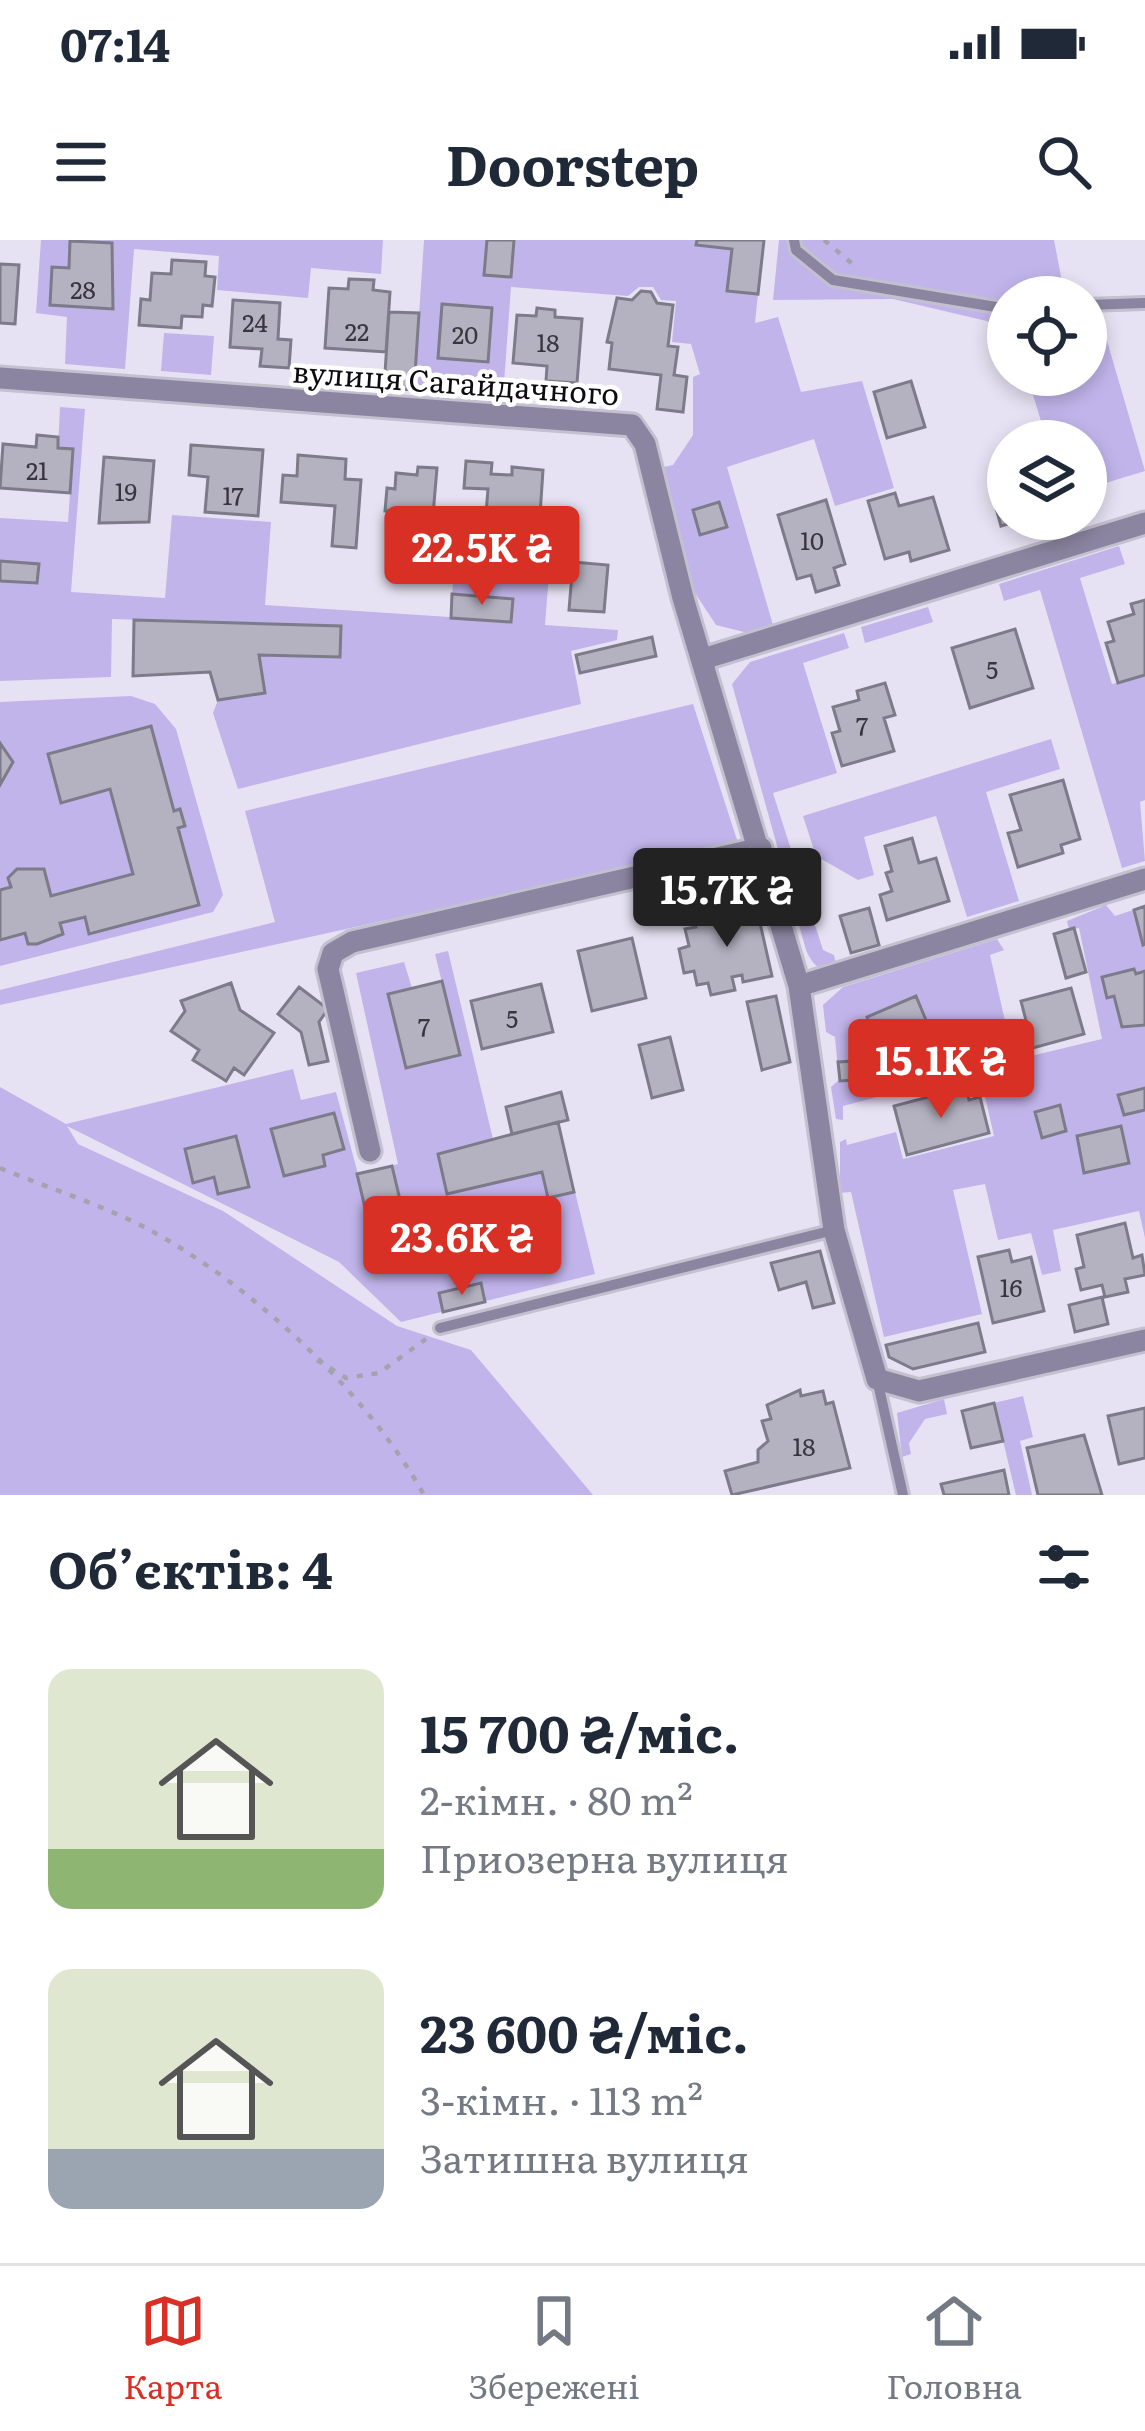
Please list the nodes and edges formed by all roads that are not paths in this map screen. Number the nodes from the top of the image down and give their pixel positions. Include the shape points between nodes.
1 (794, 240) edge
2 (1145, 303) edge
3 (1107, 304) edge
4 (987, 305) edge
5 (0, 378) edge
6 (1145, 523) edge
7 (703, 659) junction
8 (761, 848) junction
9 (1145, 879) edge
10 (799, 986) junction
11 (370, 1151) dead end
12 (834, 1230) junction
13 (440, 1328) road end
14 (1145, 1340) edge
15 (877, 1379) junction
16 (903, 1495) edge

1 - 4 lane via 833,280
2 - 3 lane
5 - 7 street, вулиця Сагайдачного via 632,424 645,443
6 - 7 street
7 - 8 street
8 - 10 street
8 - 11 street via 334,952 328,969
9 - 10 street
10 - 12 street
12 - 13 lane
12 - 15 street
14 - 15 street via 919,1391
15 - 16 lane

